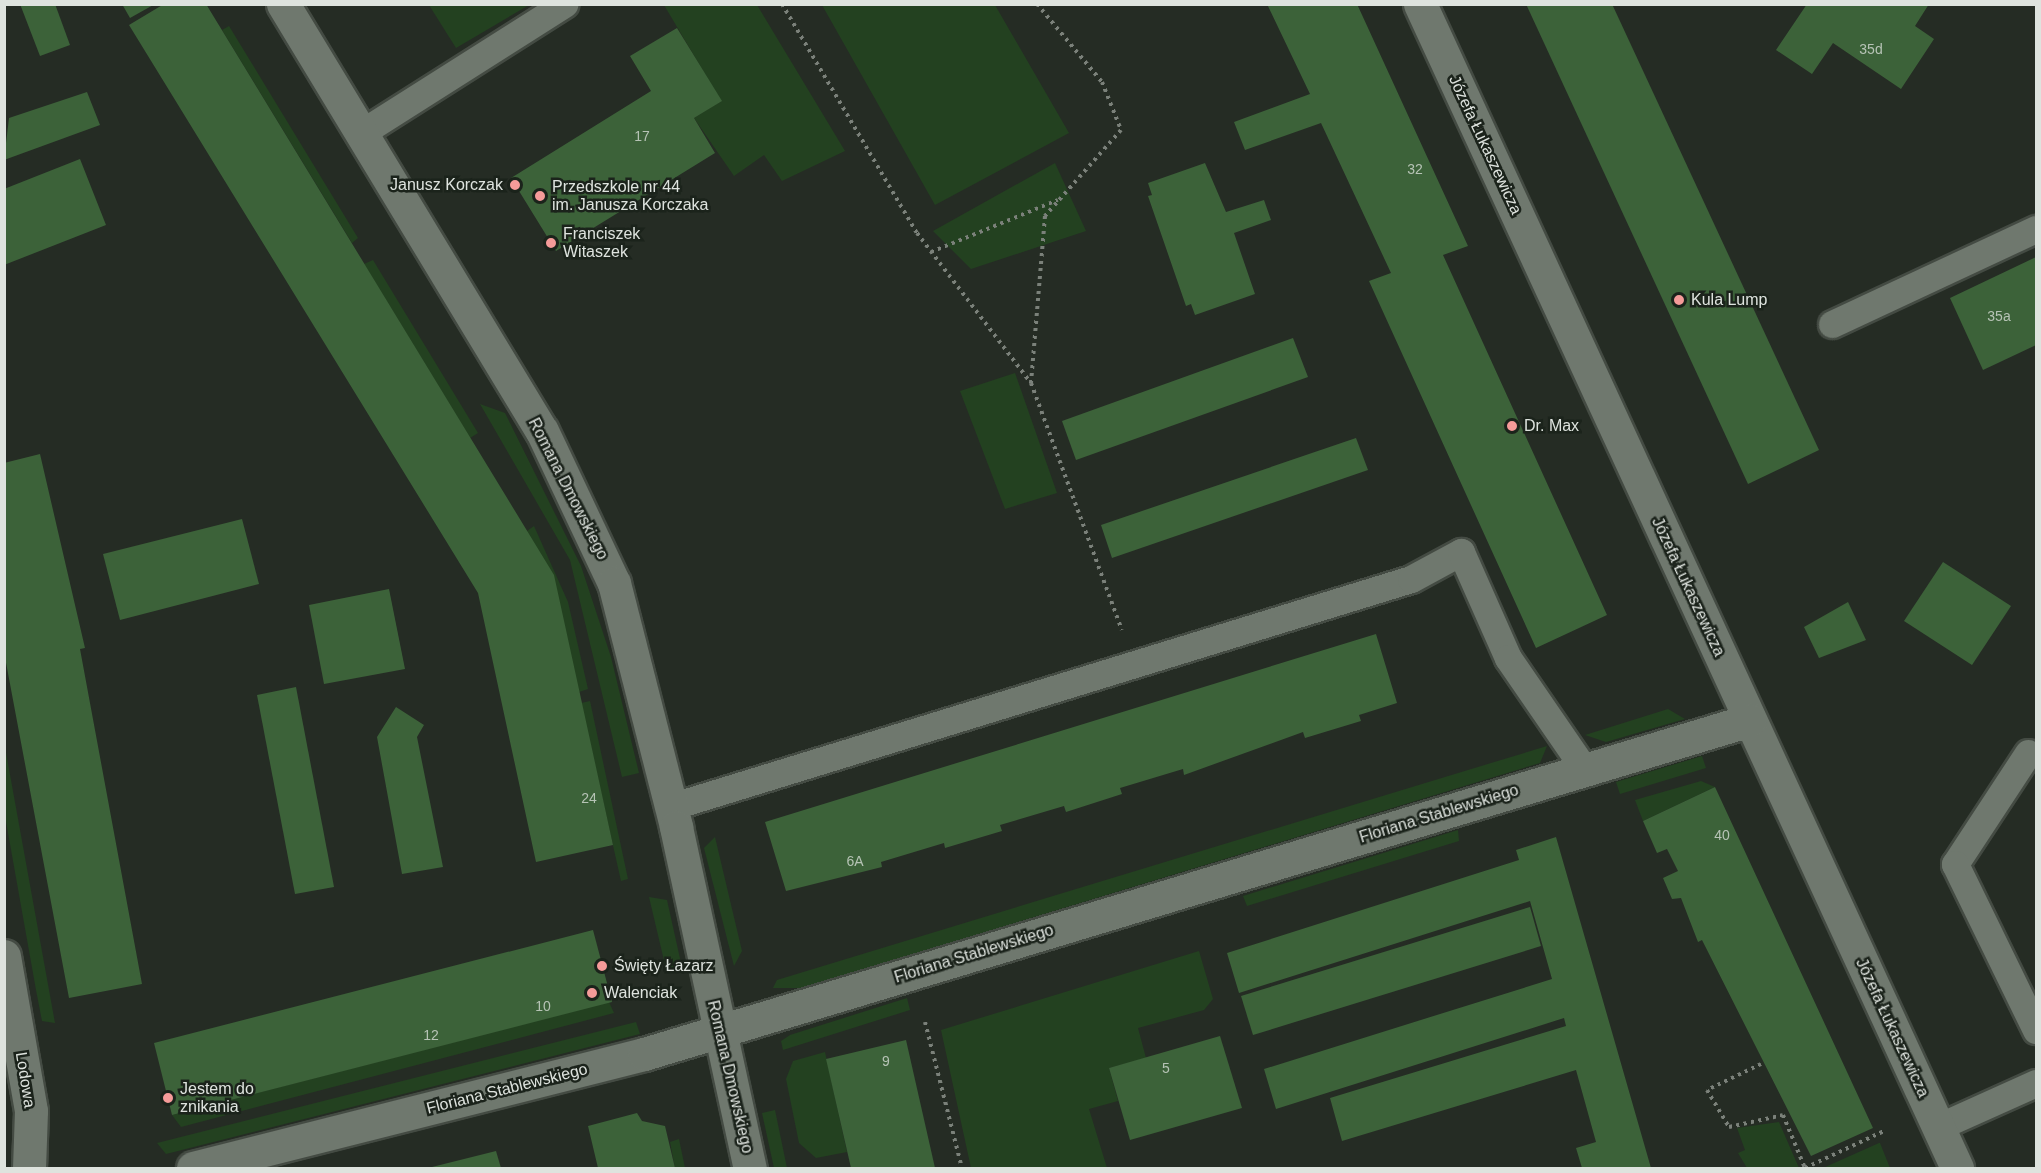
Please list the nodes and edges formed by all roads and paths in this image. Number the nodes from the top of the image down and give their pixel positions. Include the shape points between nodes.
1 (283, 4) edge
2 (564, 4) edge
3 (782, 4) edge
4 (1037, 4) edge
5 (1420, 4) edge
6 (361, 133) junction
7 (1059, 199) junction
8 (2037, 229) edge
9 (931, 252) junction
10 (1832, 324) dead end
11 (1031, 383) junction
12 (1134, 664) junction
13 (1750, 720) junction
14 (2028, 753) dead end
15 (1585, 770) junction
16 (670, 807) junction
17 (4, 956) edge
18 (926, 1022) dead end
19 (2037, 1030) edge
20 (719, 1032) junction
21 (1761, 1064) dead end
22 (2037, 1083) edge
23 (18, 1115) edge
24 (1938, 1127) junction
25 (1884, 1131) dead end
26 (28, 1168) edge
27 (193, 1168) edge
28 (750, 1168) edge
29 (962, 1168) edge
30 (1957, 1168) edge

1 - 6 street, Romana Dmowskiego
2 - 6 lane
3 - 9 path
4 - 7 path via 1102,82 1121,130
5 - 13 street, Józefa Łukaszewicza
6 - 16 street, Romana Dmowskiego via 542,431 586,516 614,584
7 - 9 path
7 - 11 path via 1045,216
8 - 10 lane
9 - 11 path
11 - 12 path
12 - 15 lane via 1411,579 1461,552 1508,658
12 - 16 lane
13 - 15 street, Floriana Stablewskiego
13 - 24 street, Józefa Łukaszewicza
14 - 19 lane via 1955,864
15 - 20 street, Floriana Stablewskiego
16 - 20 street, Romana Dmowskiego
17 - 23 street, Lodowa
18 - 29 path
20 - 27 street, Floriana Stablewskiego
20 - 28 street, Romana Dmowskiego
21 - 25 path via 1707,1090 1729,1127 1783,1115 1804,1168
22 - 24 lane
23 - 26 street, Lodowa
24 - 30 street, Józefa Łukaszewicza

